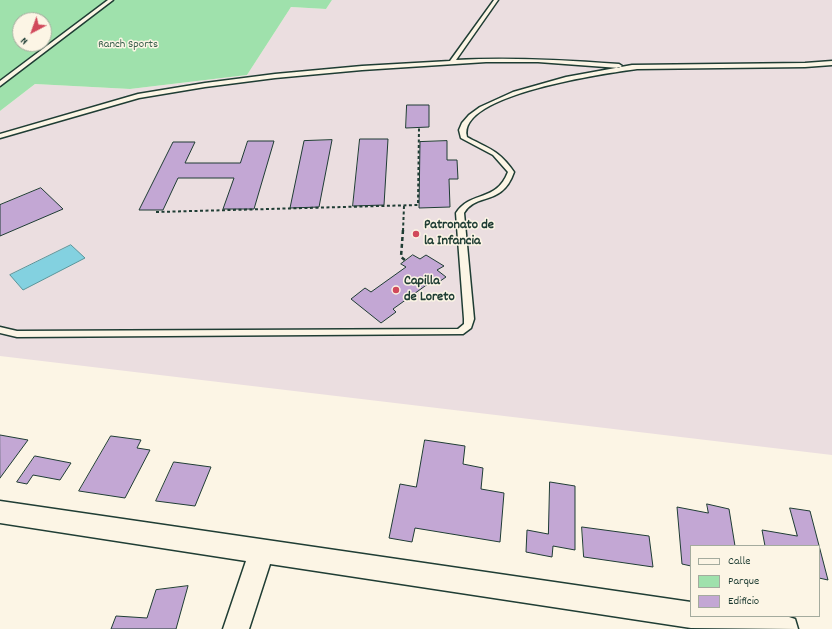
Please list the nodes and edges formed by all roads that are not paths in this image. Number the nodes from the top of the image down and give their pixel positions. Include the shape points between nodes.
1 (111, 0) edge
2 (496, 0) edge
3 (451, 63) junction
4 (832, 63) edge
5 (637, 67) junction
6 (0, 84) edge
7 (0, 136) edge
8 (0, 330) edge
9 (0, 512) edge
10 (262, 550) junction
11 (690, 615) edge
12 (705, 617) edge
13 (236, 629) edge
14 (785, 629) edge

1 - 6 lane
2 - 3 lane
3 - 5 lane via 530,60
3 - 7 lane via 275,76 166,90
4 - 5 lane
5 - 8 lane via 539,85 487,106 467,120 462,130 464,138 497,155 511,172 510,179 502,190 466,205 460,213 469,319 468,326 460,332 16,334
9 - 10 street
10 - 11 street
10 - 13 street
12 - 14 street

